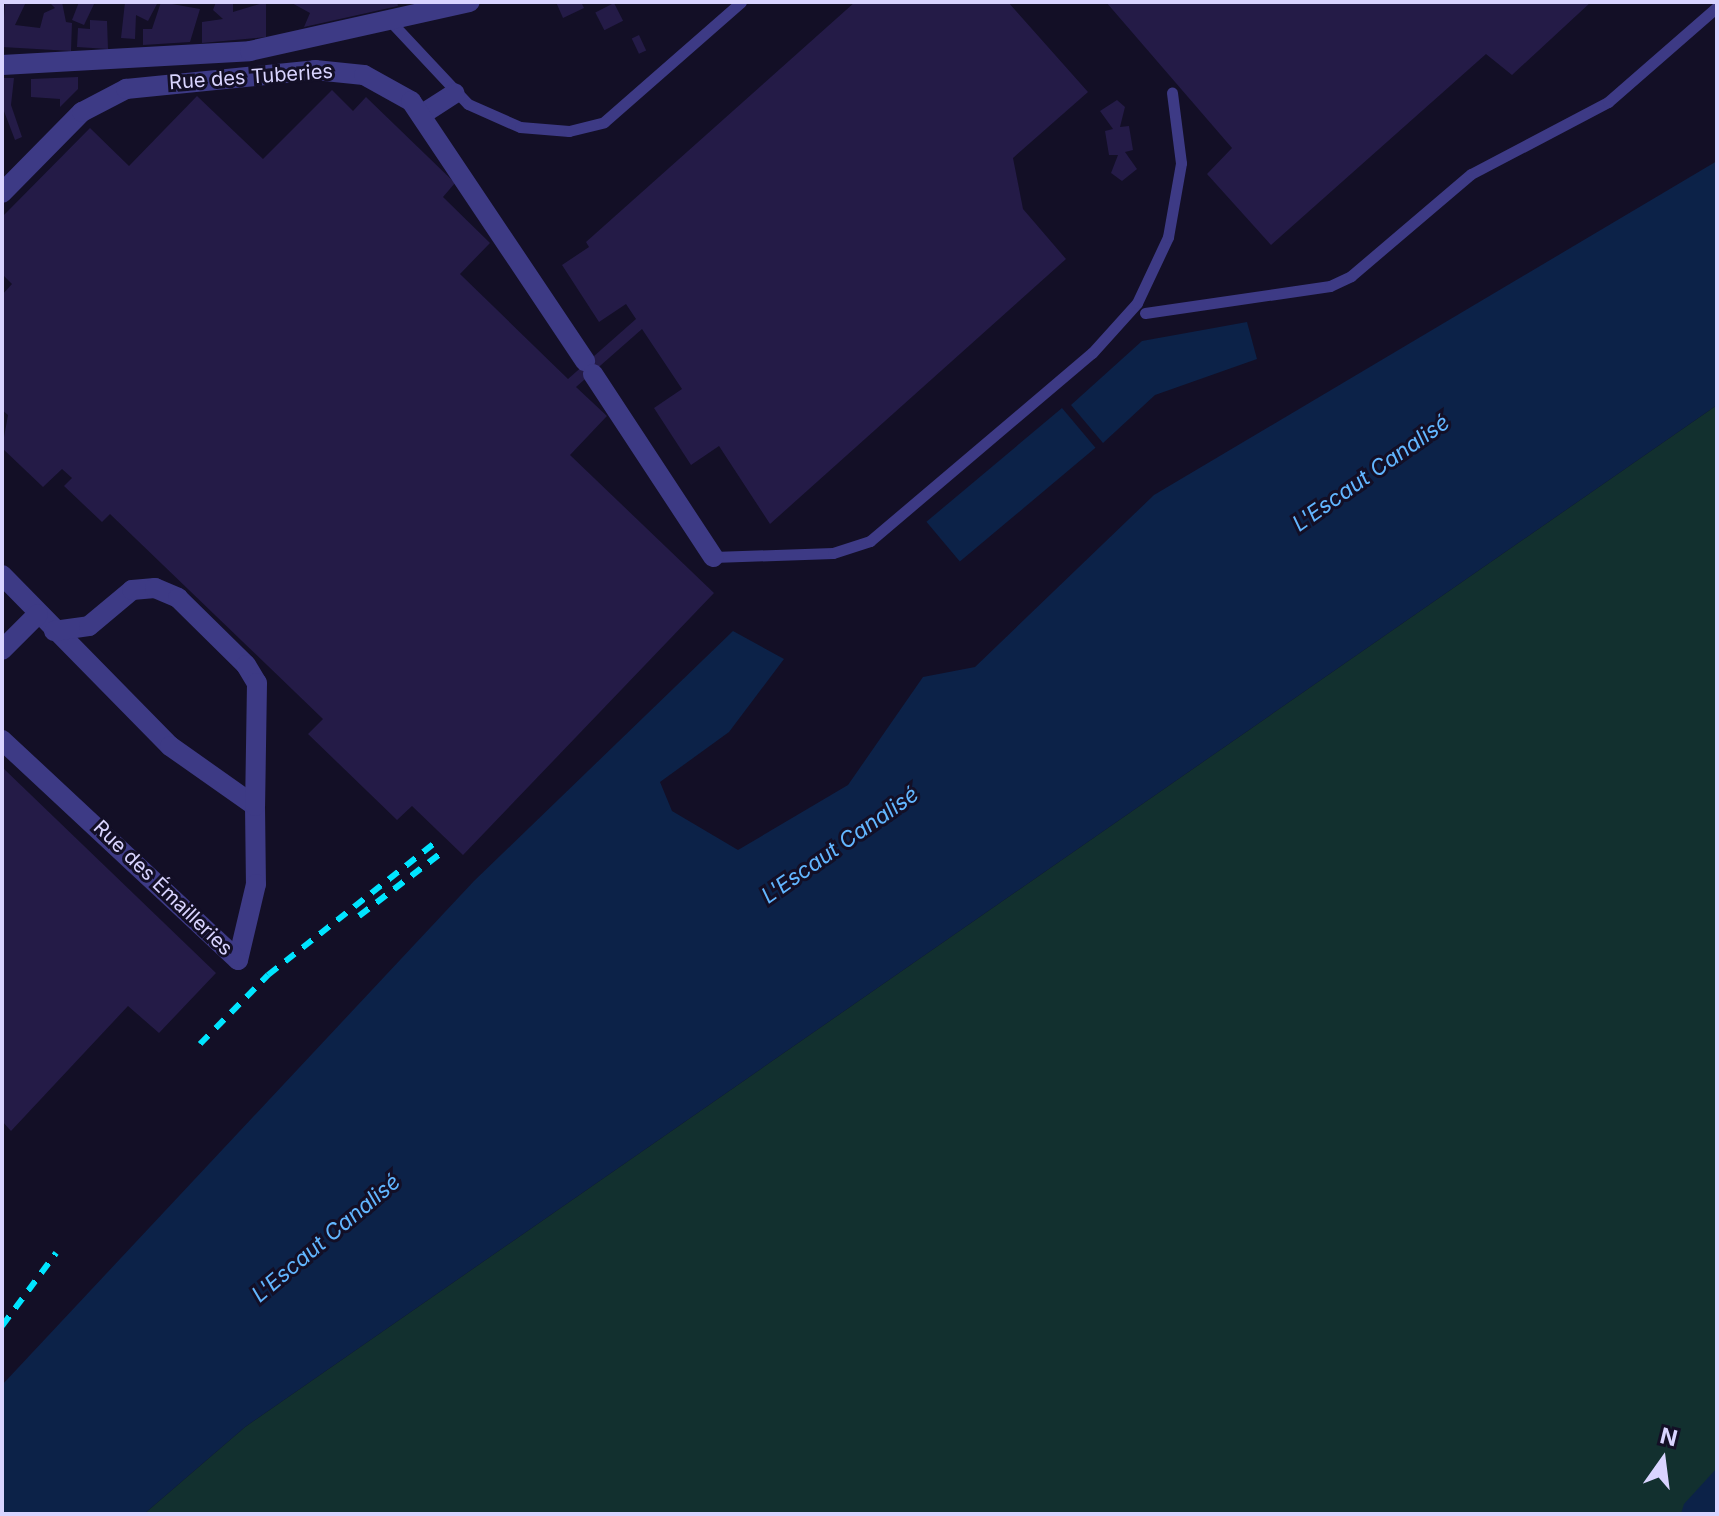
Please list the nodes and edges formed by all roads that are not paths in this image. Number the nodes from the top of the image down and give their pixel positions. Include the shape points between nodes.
1 (470, 2) edge
2 (741, 2) edge
3 (1717, 7) edge
4 (391, 22) junction
5 (2, 65) edge
6 (455, 93) junction
7 (1172, 93) dead end
8 (421, 115) junction
9 (2, 193) edge
10 (1145, 313) dead end
11 (713, 557) joint
12 (2, 575) edge
13 (38, 614) junction
14 (54, 631) junction
15 (2, 650) edge
16 (2, 740) edge
17 (255, 806) junction

1 - 4 street
2 - 6 lane via 597,125 556,131 520,127
3 - 10 lane via 1608,102 1471,174 1351,276 1330,286
4 - 5 street via 236,52
4 - 6 lane
6 - 8 street
7 - 11 lane via 1181,163 1168,237 1137,303 1092,353 870,541 833,553
8 - 9 street, Rue des Tuberies via 392,87 338,70 139,86 89,106
8 - 11 street, Rue des Tuberies
12 - 13 street
13 - 14 street
13 - 15 street
14 - 17 street via 170,746
14 - 17 street via 89,626 132,590 155,588 178,598 246,665 257,683
16 - 17 street, Rue des Émailleries via 238,960 256,884

